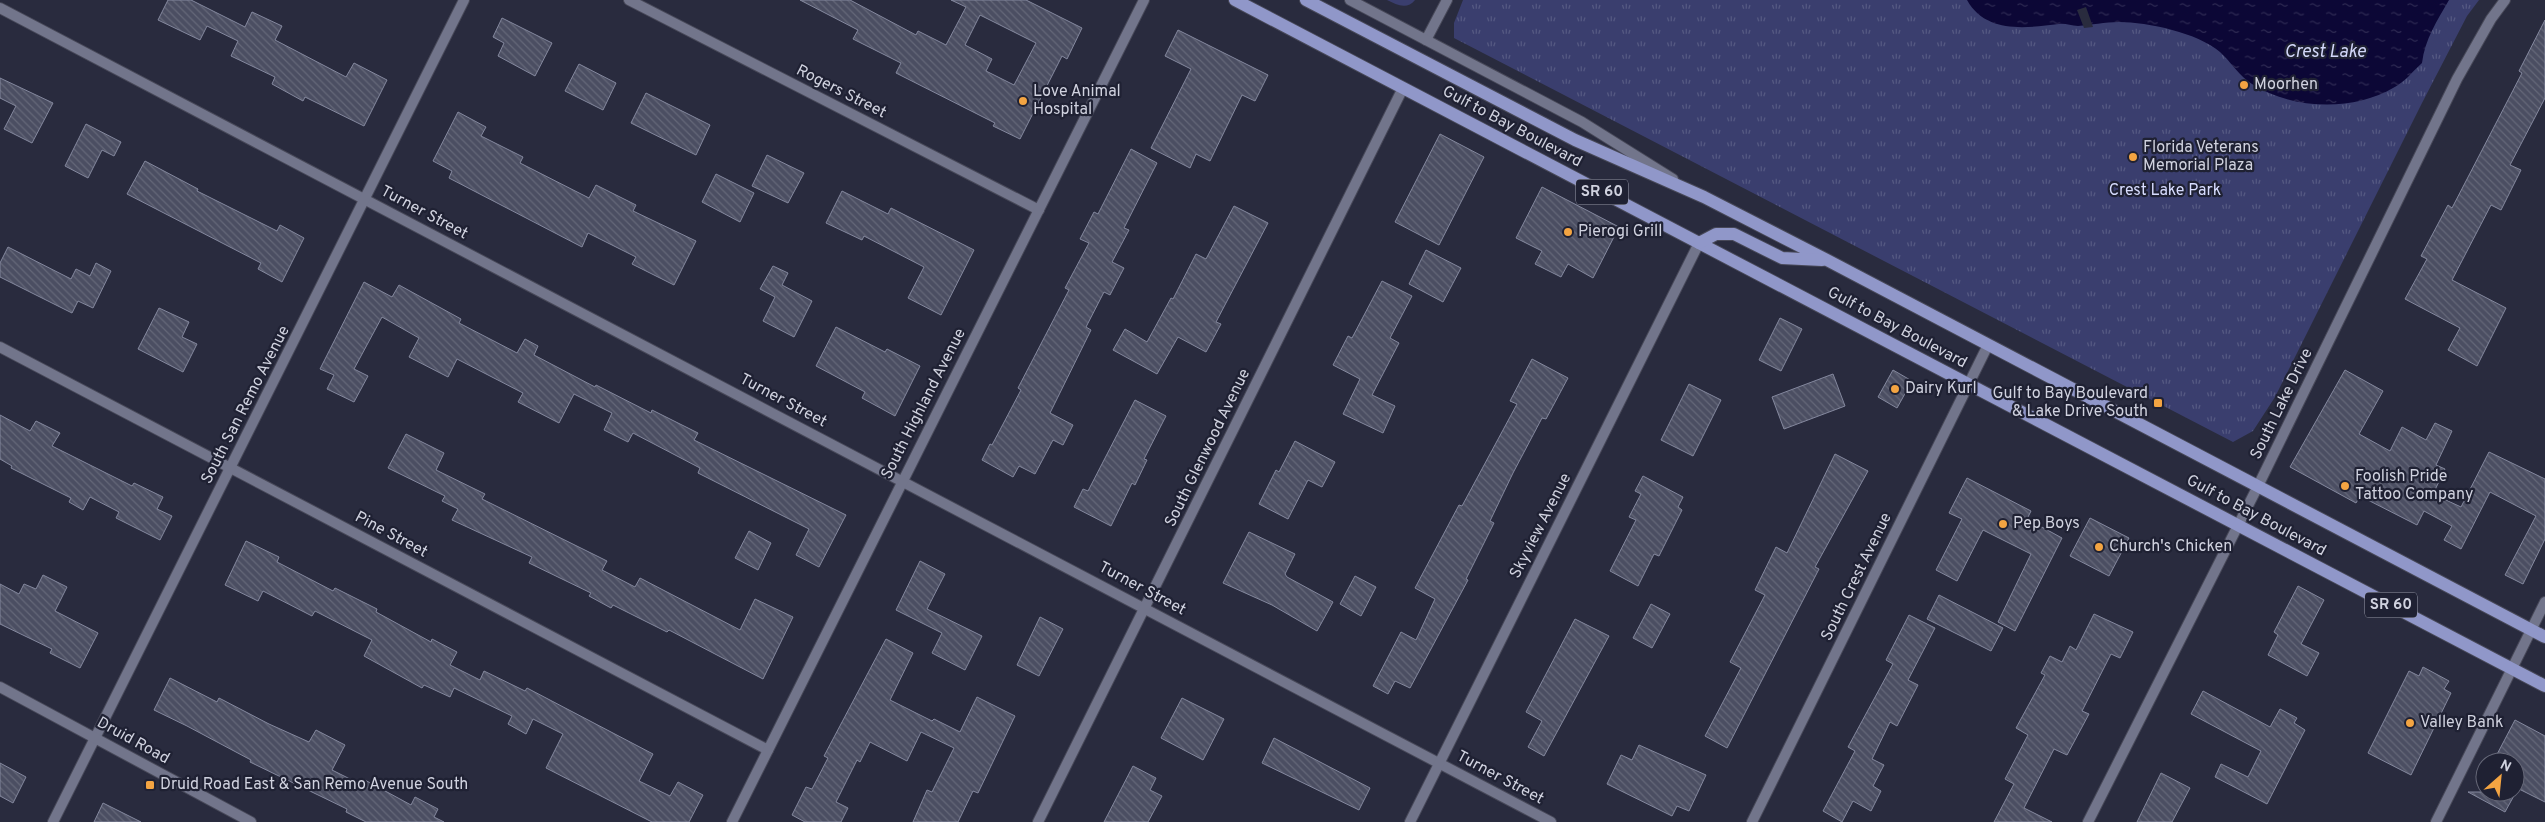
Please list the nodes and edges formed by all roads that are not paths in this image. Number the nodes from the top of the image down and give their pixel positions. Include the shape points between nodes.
1 (464, 0) edge
2 (629, 0) edge
3 (1144, 0) edge
4 (1235, 0) edge
5 (1306, 0) edge
6 (1350, 0) edge
7 (1447, 0) edge
8 (2505, 0) edge
9 (0, 8) edge
10 (1426, 40) junction
11 (1403, 88) junction
12 (1704, 197) junction
13 (365, 200) junction
14 (1039, 210) junction
15 (1700, 243) junction
16 (1827, 260) junction
17 (1988, 345) junction
18 (0, 348) edge
19 (1969, 384) junction
20 (231, 468) junction
21 (903, 480) junction
22 (2258, 486) junction
23 (2237, 524) junction
24 (2545, 602) edge
25 (1146, 608) junction
26 (2532, 629) junction
27 (2545, 637) edge
28 (2513, 669) junction
29 (2545, 686) edge
30 (0, 687) edge
31 (96, 737) junction
32 (768, 750) junction
33 (1439, 764) junction
34 (53, 822) edge
35 (251, 822) edge
36 (732, 822) edge
37 (1038, 822) edge
38 (1410, 822) edge
39 (1551, 822) edge
40 (1752, 822) edge
41 (2088, 822) edge
42 (2436, 822) edge

1 - 13 street, South San Remo Avenue
2 - 14 street, Rogers Street
3 - 14 street, South Highland Avenue
4 - 11 main road, Gulf to Bay Boulevard / SR 60
5 - 12 main road, Gulf to Bay Boulevard / SR 60 via 1574,140
6 - 10 street
7 - 10 street
8 - 22 street, South Lake Drive via 2457,79
9 - 13 street, Turner Street
10 - 12 street via 1582,122
11 - 15 main road, Gulf to Bay Boulevard / SR 60
11 - 25 street, South Glenwood Avenue
12 - 16 main road, Gulf to Bay Boulevard / SR 60
13 - 20 street, South San Remo Avenue
13 - 21 street, Turner Street
14 - 21 street, South Highland Avenue
15 - 16 main road via 1716,234 1734,234 1782,258
15 - 19 main road, Gulf to Bay Boulevard / SR 60
15 - 33 street, Skyview Avenue
16 - 17 main road, Gulf to Bay Boulevard / SR 60
17 - 19 street, South Crest Avenue
17 - 22 main road, Gulf to Bay Boulevard / SR 60
18 - 20 street, Pine Street
19 - 23 main road, Gulf to Bay Boulevard / SR 60
19 - 40 street, South Crest Avenue
20 - 31 street, South San Remo Avenue
20 - 32 street, Pine Street
21 - 25 street, Turner Street
21 - 32 street, South Highland Avenue
22 - 23 street, South Lake Drive
22 - 26 main road, Gulf to Bay Boulevard / SR 60
23 - 28 main road, Gulf to Bay Boulevard / SR 60
23 - 41 street, South Lake Drive
24 - 26 street
25 - 33 street, Turner Street
25 - 37 street, South Glenwood Avenue
26 - 27 main road, Gulf to Bay Boulevard / SR 60
26 - 28 street
28 - 29 main road, Gulf to Bay Boulevard / SR 60
28 - 42 street
30 - 31 street, Druid Road
31 - 34 street, South San Remo Avenue
31 - 35 street, Druid Road
32 - 36 street, South Highland Avenue
33 - 38 street, Skyview Avenue
33 - 39 street, Turner Street

